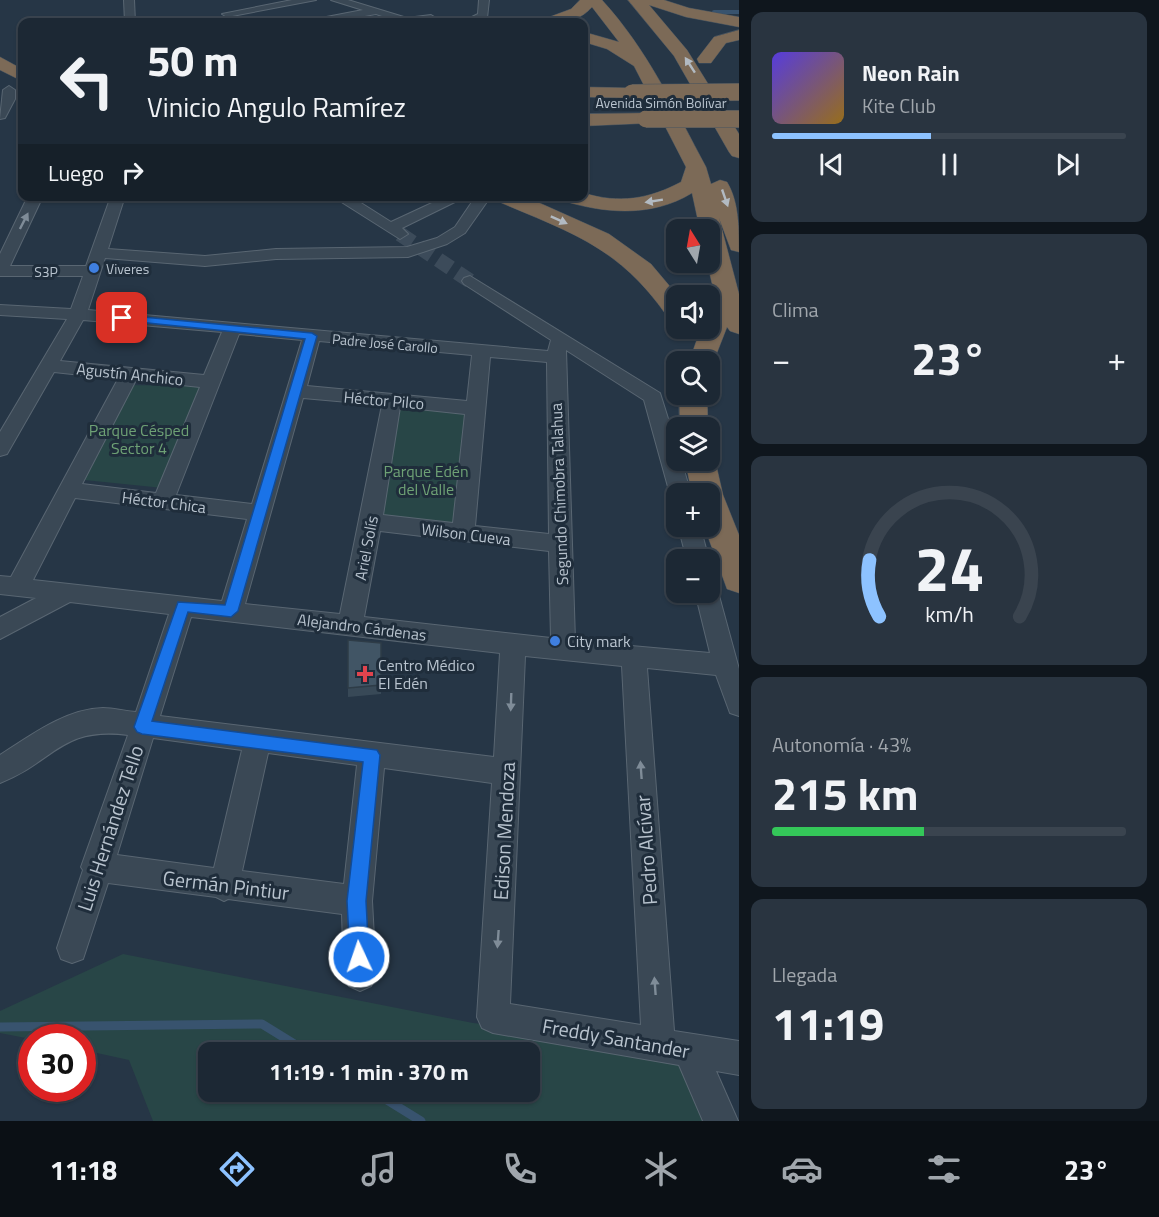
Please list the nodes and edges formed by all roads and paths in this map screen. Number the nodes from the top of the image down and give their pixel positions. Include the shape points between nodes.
1 (129, 0) edge
2 (310, 0) edge
3 (336, 0) edge
4 (484, 0) edge
5 (588, 0) edge
6 (594, 0) edge
7 (609, 0) edge
8 (646, 0) edge
9 (376, 10) junction
10 (257, 17) edge
11 (130, 18) edge
12 (230, 18) edge
13 (336, 18) edge
14 (397, 18) edge
15 (480, 18) edge
16 (561, 18) edge
17 (739, 22) edge
18 (681, 25) dead end
19 (739, 35) edge
20 (588, 38) edge
21 (693, 42) dead end
22 (705, 59) junction
23 (0, 62) edge
24 (645, 70) junction
25 (18, 73) edge
26 (10, 90) edge
27 (739, 92) edge
28 (739, 101) edge
29 (588, 107) edge
30 (588, 107) edge
31 (639, 107) junction
32 (739, 111) edge
33 (0, 115) edge
34 (739, 119) edge
35 (739, 152) edge
36 (696, 167) junction
37 (33, 201) edge
38 (116, 201) edge
39 (347, 201) edge
40 (451, 201) edge
41 (480, 201) edge
42 (516, 201) edge
43 (586, 201) edge
44 (739, 245) edge
45 (6, 246) edge
46 (100, 253) junction
47 (0, 271) edge
48 (93, 271) junction
49 (470, 281) tunnel mouth
50 (726, 292) junction
51 (666, 293) edge
52 (0, 310) edge
53 (78, 314) junction
54 (739, 326) edge
55 (232, 329) junction
56 (312, 336) junction
57 (557, 348) junction
58 (706, 351) edge
59 (481, 352) junction
60 (48, 366) junction
61 (130, 374) junction
62 (212, 382) junction
63 (295, 391) junction
64 (392, 400) junction
65 (474, 408) junction
66 (0, 449) edge
67 (678, 483) edge
68 (69, 490) junction
69 (163, 502) junction
70 (260, 513) junction
71 (371, 522) junction
72 (720, 527) edge
73 (463, 534) junction
74 (560, 544) junction
75 (739, 580) edge
76 (9, 586) edge
77 (67, 593) junction
78 (709, 603) edge
79 (183, 606) junction
80 (231, 611) junction
81 (350, 626) junction
82 (0, 629) edge
83 (513, 644) junction
84 (563, 650) junction
85 (634, 657) junction
86 (725, 665) junction
87 (739, 705) edge
88 (142, 727) junction
89 (257, 741) junction
90 (372, 755) junction
91 (0, 770) edge
92 (508, 772) junction
93 (96, 867) junction
94 (224, 886) junction
95 (357, 901) junction
96 (72, 948) dead end
97 (360, 975) dead end
98 (493, 1017) joint
99 (674, 1048) junction
100 (739, 1058) edge
101 (721, 1121) edge

1 - 11 street
2 - 10 street
3 - 9 street
4 - 15 street via 486,11
5 - 16 highway via 578,12
6 - 24 highway via 618,27
7 -> 44 highway via 657,61 723,193
8 - 17 highway
8 - 18 highway
35 -> 8 highway via 690,63 658,23
9 - 13 street
9 - 14 street
10 - 12 street
19 - 22 highway via 720,40
20 - 24 highway via 629,53
21 - 22 highway
22 - 32 highway
23 - 25 highway
24 - 36 highway
26 - 33 street
27 - 31 highway, bridge
28 - 31 highway, Avenida Simón Bolívar
29 - 31 highway
30 - 31 highway
31 - 32 highway, Avenida Simón Bolívar
31 - 34 highway, bridge
36 -> 43 highway via 690,185 665,199 628,204
36 - 50 highway
45 -> 37 street
38 - 46 street
39 - 40 street via 395,231
41 - 46 street via 460,230 442,241 408,252 276,254 205,261
42 -> 51 highway via 602,239 637,261
45 - 47 street
46 - 48 street
47 - 48 street, S3P
48 - 53 street
49 - 57 street
50 - 54 highway
50 - 58 highway
52 - 53 street, Padre José Carollo
53 - 55 street, Padre José Carollo
53 - 60 street
55 - 56 street, Padre José Carollo
55 - 62 street
56 - 59 street, Padre José Carollo
56 - 63 street
57 - 59 street, Padre José Carollo
57 - 67 street via 653,397
57 - 74 street, Segundo Chimobra Talahua
59 - 65 street
60 - 61 street, Agustín Anchico
60 - 66 street
61 - 62 street, Agustín Anchico
61 - 68 street
62 - 69 street
63 - 64 street, Héctor Pilco
63 - 70 street
64 - 65 street, Héctor Pilco
64 - 71 street, Ariel Solís
65 - 73 street
68 - 69 street, Héctor Chica
68 - 76 street
69 - 70 street, Héctor Chica
70 - 80 street
71 - 73 street, Wilson Cueva
71 - 81 street, Ariel Solís
72 - 75 highway
73 - 74 street, Wilson Cueva
74 - 84 street, Segundo Chimobra Talahua
76 - 77 street, Alejandro Cárdenas
77 - 79 street, Alejandro Cárdenas
77 - 82 street
78 - 86 street
79 - 80 street, Alejandro Cárdenas
79 - 88 street, Luis Hernández Tello
80 - 81 street, Alejandro Cárdenas
81 - 83 street, Alejandro Cárdenas
83 - 84 street, Alejandro Cárdenas
83 -> 92 street, Edison Mendoza
84 - 85 street, Alejandro Cárdenas
85 - 86 street, Alejandro Cárdenas
99 -> 85 street, Pedro Alcívar
86 - 87 street
88 - 89 street
88 - 91 street via 85,721
88 - 93 street, Luis Hernández Tello
89 - 90 street
89 - 94 street
90 - 92 street
90 - 95 street
92 -> 98 street, Edison Mendoza
93 - 94 street, Germán Pintiur
93 - 96 street, Luis Hernández Tello
94 - 95 street, Germán Pintiur
95 - 97 street
98 - 99 street, Freddy Santander
99 - 100 street, Freddy Santander
99 - 101 street

